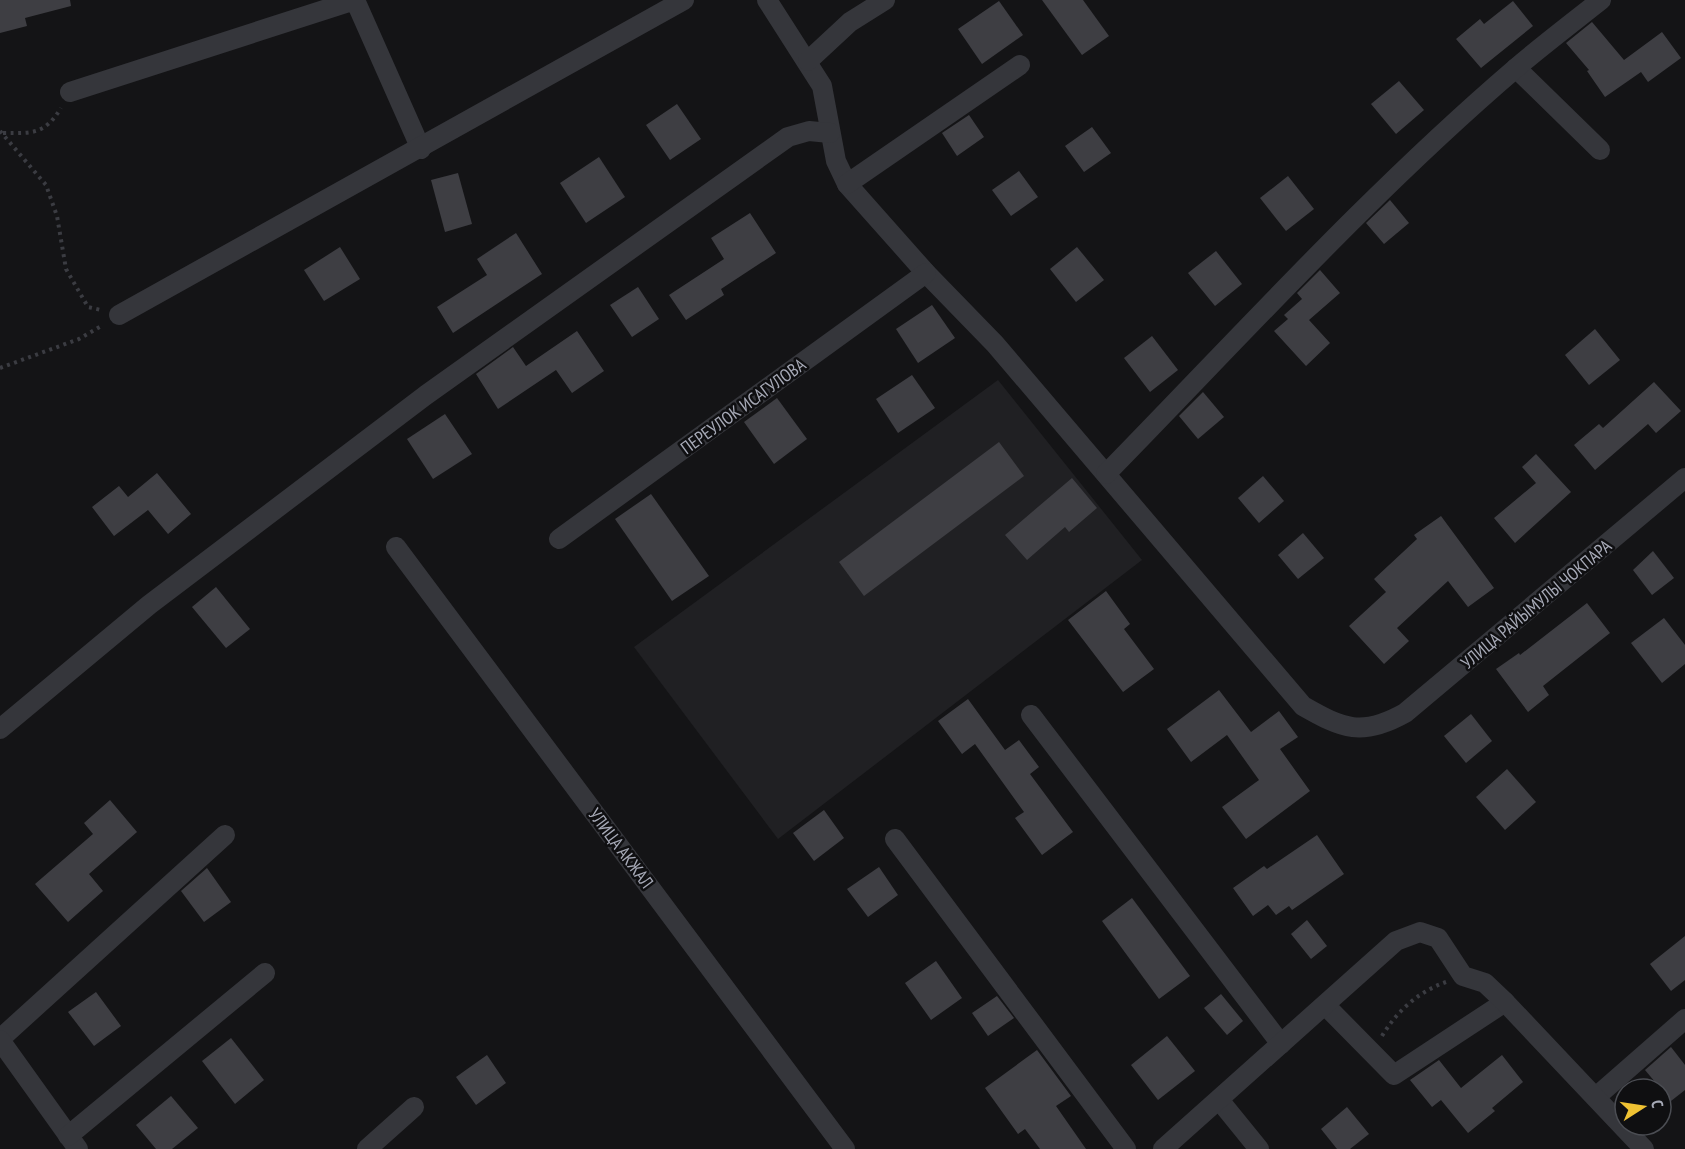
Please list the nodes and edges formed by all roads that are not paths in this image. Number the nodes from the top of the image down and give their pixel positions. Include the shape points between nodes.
1 (684, 0) edge
2 (767, 0) edge
3 (885, 0) edge
4 (1601, 0) edge
5 (808, 62) junction
6 (1020, 65) dead end
7 (1516, 68) junction
8 (70, 92) road end
9 (830, 133) junction
10 (421, 149) junction
11 (1600, 150) dead end
12 (847, 184) junction
13 (926, 273) junction
14 (119, 315) road end
15 (1106, 474) junction
16 (1685, 478) edge
17 (559, 540) dead end
18 (396, 547) dead end
19 (1031, 715) dead end
20 (0, 729) edge
21 (225, 835) dead end
22 (896, 839) dead end
23 (265, 973) dead end
24 (1505, 1002) junction
25 (1325, 1005) junction
26 (1685, 1019) edge
27 (0, 1039) edge
28 (1281, 1044) junction
29 (1597, 1096) junction
30 (1220, 1101) junction
31 (414, 1107) dead end
32 (73, 1142) edge
33 (366, 1149) edge
34 (845, 1149) edge
35 (1126, 1149) edge
36 (1163, 1149) edge
37 (1259, 1149) edge
38 (1644, 1149) edge

1 - 10 street
2 - 5 street
3 - 5 street via 850,21
4 - 7 street
5 - 9 street via 822,86
6 - 12 street
7 - 11 street
7 - 15 street via 1350,225
8 - 10 street via 355,0
9 - 12 street via 836,161
9 - 20 street via 809,131 789,137 435,388 149,605
10 - 14 street
12 - 13 street
13 - 15 street via 995,344
13 - 17 street, ПЕРЕУЛОК ИСАГУЛОВА
15 - 16 street, УЛИЦА РАЙЫМУЛЫ ЧОКПАРА via 1303,706 1333,723 1356,728 1384,725 1405,713
18 - 34 street, УЛИЦА АКЖАЛ
19 - 28 street
21 - 27 street
22 - 35 street
23 - 32 street
24 - 25 street via 1394,1075
24 - 25 street via 1485,983 1463,976 1437,938 1420,932 1396,941
24 - 29 street
25 - 28 street
26 - 29 street
27 - 32 street
28 - 30 street
29 - 38 street
30 - 36 street
30 - 37 street
31 - 33 street

